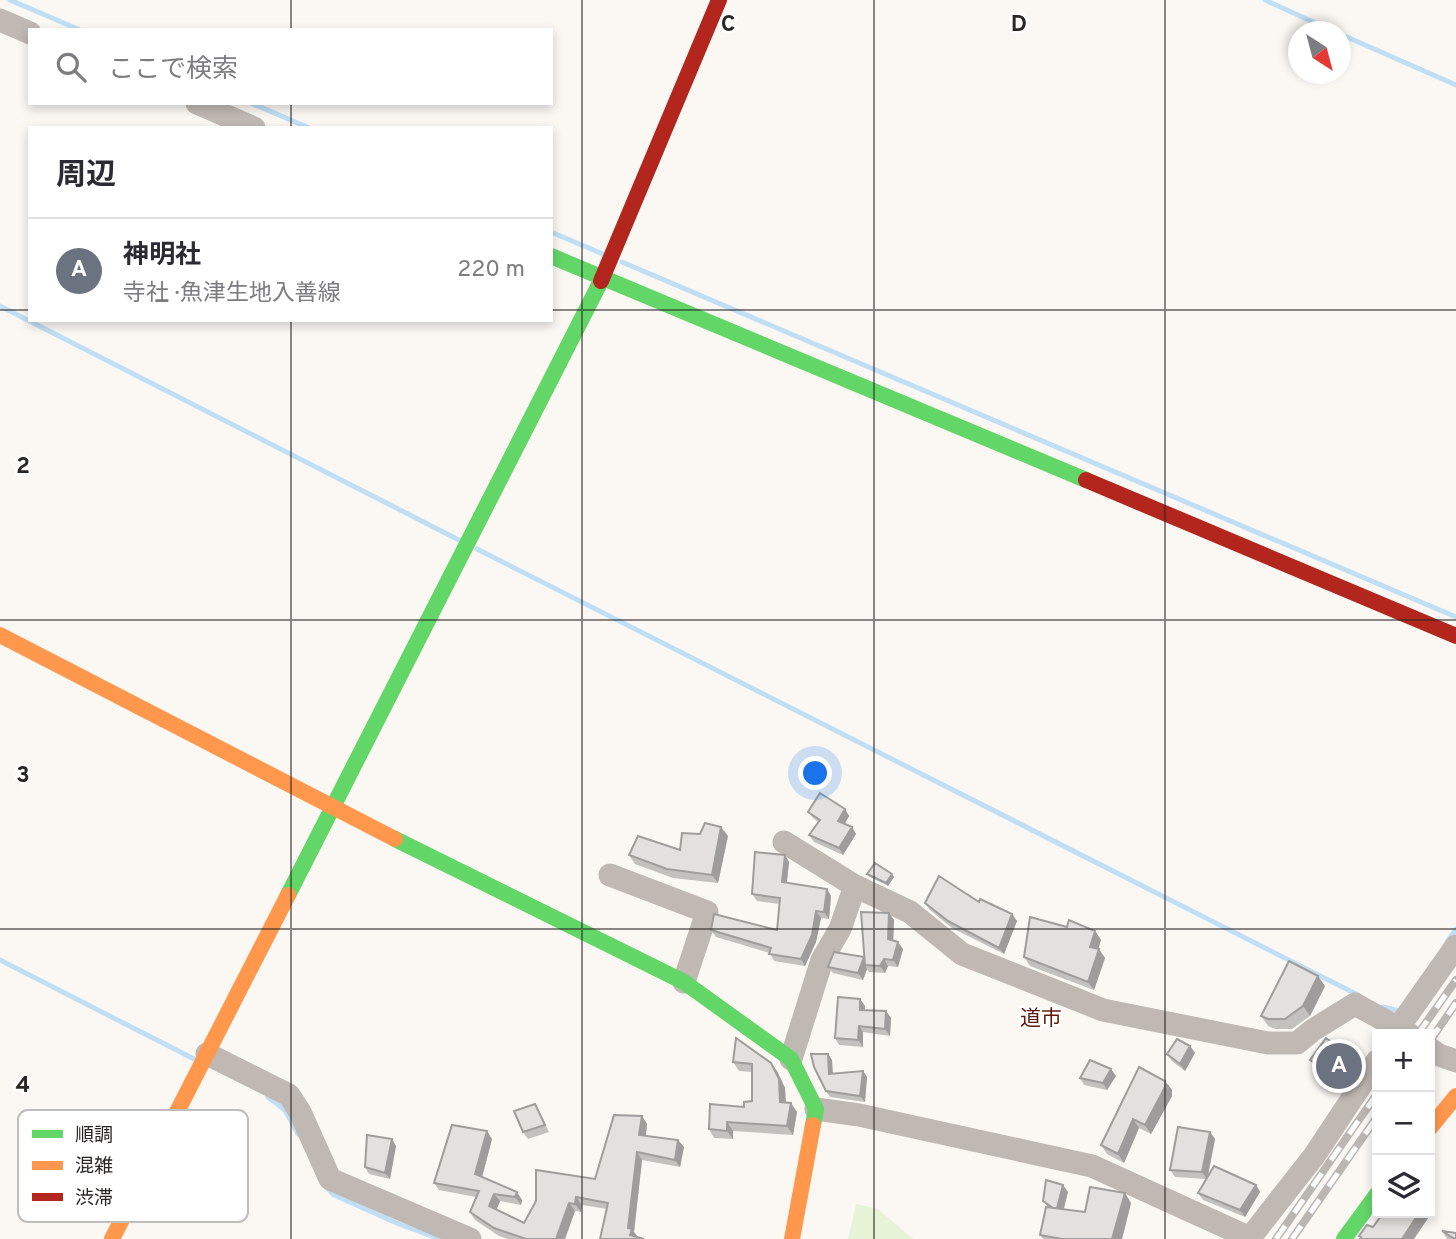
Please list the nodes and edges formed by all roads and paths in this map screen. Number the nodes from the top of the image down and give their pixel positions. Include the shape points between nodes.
1 (719, 0) edge
2 (0, 20) edge
3 (28, 32) edge
4 (202, 105) edge
5 (249, 126) edge
6 (553, 257) edge
7 (603, 278) junction
8 (0, 635) edge
9 (1456, 636) edge
10 (334, 806) junction
11 (784, 842) dead end
12 (610, 875) dead end
13 (855, 886) junction
14 (1456, 946) edge
15 (684, 982) junction
16 (1396, 1029) edge
17 (1403, 1029) edge
18 (1435, 1052) edge
19 (207, 1054) junction
20 (791, 1059) junction
21 (1456, 1061) edge
22 (1372, 1069) edge
23 (1456, 1096) edge
24 (816, 1109) junction
25 (178, 1110) edge
26 (1435, 1122) edge
27 (1372, 1201) edge
28 (121, 1222) edge
29 (112, 1239) edge
30 (470, 1239) edge
31 (792, 1239) edge
32 (1249, 1239) edge
33 (1344, 1239) edge

1 - 7 street
2 - 3 street
4 - 5 street
6 - 7 street
7 - 9 street
7 - 10 street
8 - 10 street
10 - 15 street
10 - 19 street
11 - 13 street
12 - 15 street via 707,912
13 - 16 street via 910,912 962,954 1103,1010 1268,1043 1297,1043 1355,1004
13 - 20 street via 840,929 822,960
14 - 17 street
15 - 20 street
18 - 21 street
19 - 25 street
19 - 30 street via 289,1095 330,1179
20 - 24 street
22 - 32 street via 1314,1156
23 - 26 street
24 - 31 street
24 - 32 street via 1092,1166
27 - 33 street
28 - 29 street

